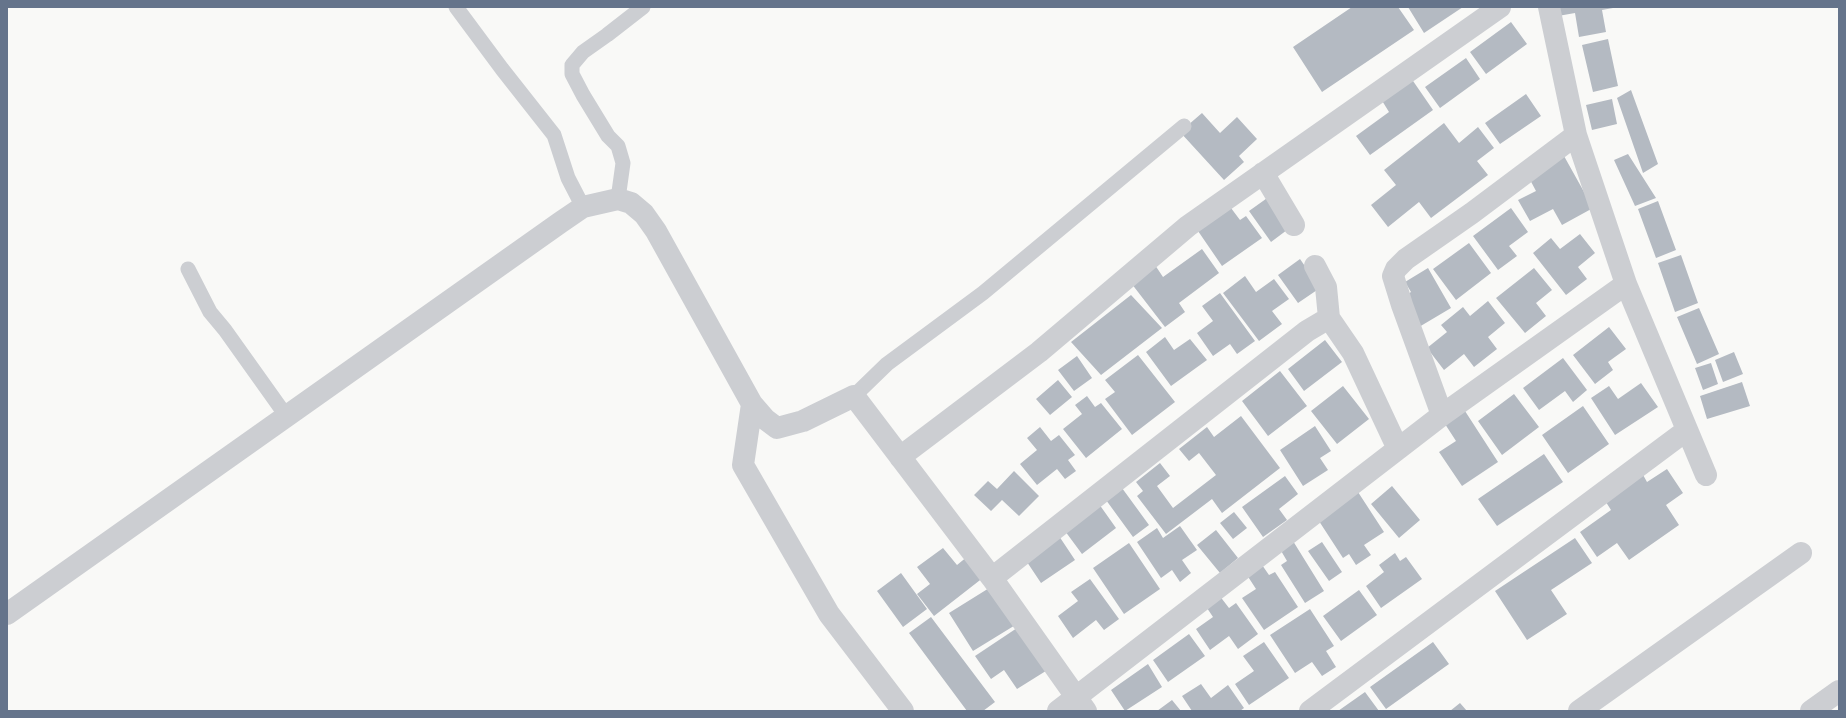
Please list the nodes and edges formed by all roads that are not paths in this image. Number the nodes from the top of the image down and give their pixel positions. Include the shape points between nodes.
1 (456, 7) edge
2 (643, 7) edge
3 (1500, 7) edge
4 (1549, 7) edge
5 (1184, 126) dead end
6 (1576, 135) junction
7 (1263, 173) junction
8 (618, 199) junction
9 (583, 207) junction
10 (1294, 225) dead end
11 (1315, 266) dead end
12 (188, 269) dead end
13 (1626, 284) junction
14 (1329, 318) junction
15 (854, 396) junction
16 (752, 404) junction
17 (1442, 415) junction
18 (287, 417) junction
19 (1687, 430) junction
20 (1398, 449) junction
21 (900, 457) junction
22 (1706, 475) dead end
23 (1801, 553) dead end
24 (992, 578) junction
25 (7, 614) edge
26 (1839, 691) edge
27 (1081, 704) edge
28 (903, 711) edge
29 (1058, 711) edge
30 (1310, 711) edge
31 (1579, 711) edge
32 (1811, 711) edge

1 - 9 lane via 554,135 568,178
2 - 8 lane via 582,52 572,65 572,74 583,95 608,136 618,146 622,163
3 - 7 street
4 - 6 street
5 - 15 lane via 984,293 887,364
6 - 13 street
6 - 17 street via 1396,268 1393,276 1402,306
7 - 10 street
7 - 21 street via 1188,226 1039,352
8 - 9 street
8 - 16 street via 631,203 644,214 656,231
9 - 18 street
11 - 14 street via 1326,287
12 - 18 lane via 210,312
13 - 17 street
13 - 19 street
14 - 20 street via 1353,353
14 - 24 street via 1307,331
15 - 16 street via 803,421 777,428
15 - 21 street
16 - 28 street via 743,465 829,614
17 - 20 street
18 - 25 street
19 - 22 street
19 - 30 street
20 - 27 street
21 - 24 street
23 - 31 street
24 - 27 street
26 - 32 street
27 - 29 street

